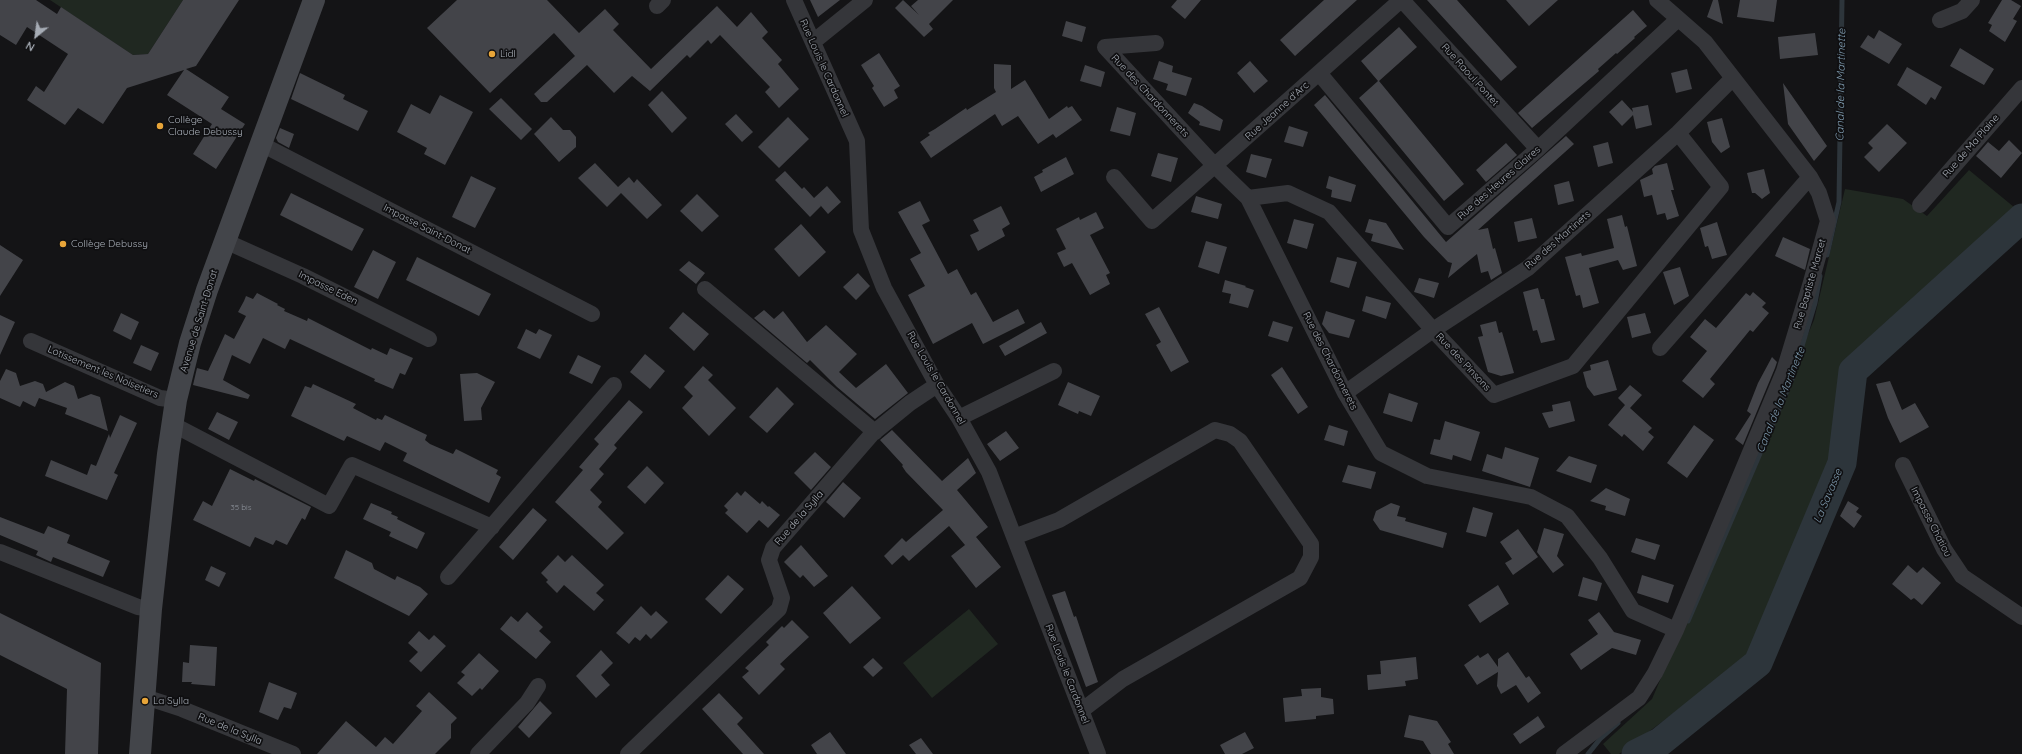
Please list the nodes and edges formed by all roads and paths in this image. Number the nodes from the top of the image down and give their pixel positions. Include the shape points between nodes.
1 (314, 0) edge
2 (794, 0) edge
3 (865, 0) edge
4 (1401, 0) edge
5 (1657, 0) edge
6 (1972, 0) edge
7 (1678, 19) junction
8 (1940, 20) dead end
9 (813, 42) junction
10 (1156, 43) dead end
11 (1319, 73) junction
12 (1733, 78) junction
13 (2022, 88) edge
14 (1678, 133) junction
15 (261, 144) junction
16 (1538, 149) junction
17 (1215, 166) junction
18 (1114, 177) dead end
19 (1810, 177) junction
20 (1248, 198) junction
21 (1920, 205) dead end
22 (225, 241) junction
23 (706, 289) dead end
24 (592, 314) dead end
25 (1433, 330) junction
26 (429, 339) dead end
27 (31, 341) dead end
28 (1660, 348) dead end
29 (1054, 371) dead end
30 (614, 385) dead end
31 (937, 385) junction
32 (1345, 393) junction
33 (176, 400) junction
34 (959, 418) junction
35 (172, 424) junction
36 (875, 432) junction
37 (1903, 465) dead end
38 (492, 527) junction
39 (1014, 537) junction
40 (0, 552) edge
41 (448, 577) dead end
42 (151, 609) junction
43 (2022, 617) edge
44 (1676, 630) junction
45 (538, 686) dead end
46 (145, 697) junction
47 (1081, 711) junction
48 (140, 754) edge
49 (292, 754) edge
50 (478, 754) edge
51 (628, 754) edge
52 (1098, 754) edge
53 (1564, 754) edge

1 - 15 main road, Avenue de Saint-Donat
2 - 9 street, Rue Louis le Cardonnel
3 - 9 street
4 - 11 street, Rue Jeanne d'Arc
4 - 16 street, Rue Raoul Pontet
5 - 7 street, Rue Baptiste Marcet
6 - 8 street via 1962,11
7 - 12 street, Rue Baptiste Marcet via 1705,42
7 - 16 street, Rue des Heures Claires
9 - 31 street, Rue Louis le Cardonnel via 857,141 861,230 884,288
10 - 17 street, Rue des Chardonnerets via 1104,47
11 - 16 street, Rue des Heures Claires via 1448,226
11 - 17 street, Rue Jeanne d'Arc
12 - 14 street, Rue des Martinets
12 - 19 street, Rue Baptiste Marcet
13 - 21 street, Rue de Ma Plaine
14 - 25 street, Rue des Martinets via 1528,268
14 - 25 street, Rue des Pinsons via 1721,187 1573,366 1494,394
15 - 22 main road, Avenue de Saint-Donat
15 - 24 street, Impasse Saint-Donat
17 - 18 street, Rue Jeanne d'Arc via 1152,222
17 - 20 street, Rue des Chardonnerets
19 - 28 street
19 - 44 street, Rue Baptiste Marcet via 1819,193 1828,221 1811,282 1784,371
20 - 25 street, Rue des Pinsons via 1288,193 1329,212
20 - 32 street, Rue des Chardonnerets
22 - 26 street, Impasse Eden via 303,276
22 - 33 main road, Avenue de Saint-Donat via 190,343
23 - 36 street
25 - 32 street, Rue des Martinets
27 - 33 street, Lotissement les Noisetiers via 160,398
29 - 34 street
30 - 38 street
31 - 34 street, Rue Louis le Cardonnel
31 - 36 street, Rue de la Sylla
32 - 44 street, Rue des Chardonnerets via 1381,453 1427,476 1531,497 1567,516 1600,558 1633,611
33 - 35 main road, Avenue de Saint-Donat
34 - 39 street, Rue Louis le Cardonnel via 989,472
35 - 38 street via 329,506 352,465
35 - 42 main road, Avenue de Saint-Donat
36 - 51 street, Rue de la Sylla via 773,548 770,560 782,598 779,609
37 - 43 street, Impasse Chatiou via 1944,549 1962,576
38 - 41 street
39 - 47 street, Rue Louis le Cardonnel
39 - 47 street via 1059,520 1215,430 1230,434 1240,441 1311,544 1311,556 1300,578 1123,679
40 - 42 street via 138,608
42 - 46 main road, Avenue de Saint-Donat
44 - 53 street, Rue Baptiste Marcet via 1655,674 1639,698
45 - 50 street via 527,703
46 - 48 main road, Avenue de Saint-Donat
46 - 49 street, Rue de la Sylla via 182,709
47 - 52 street, Rue Louis le Cardonnel

